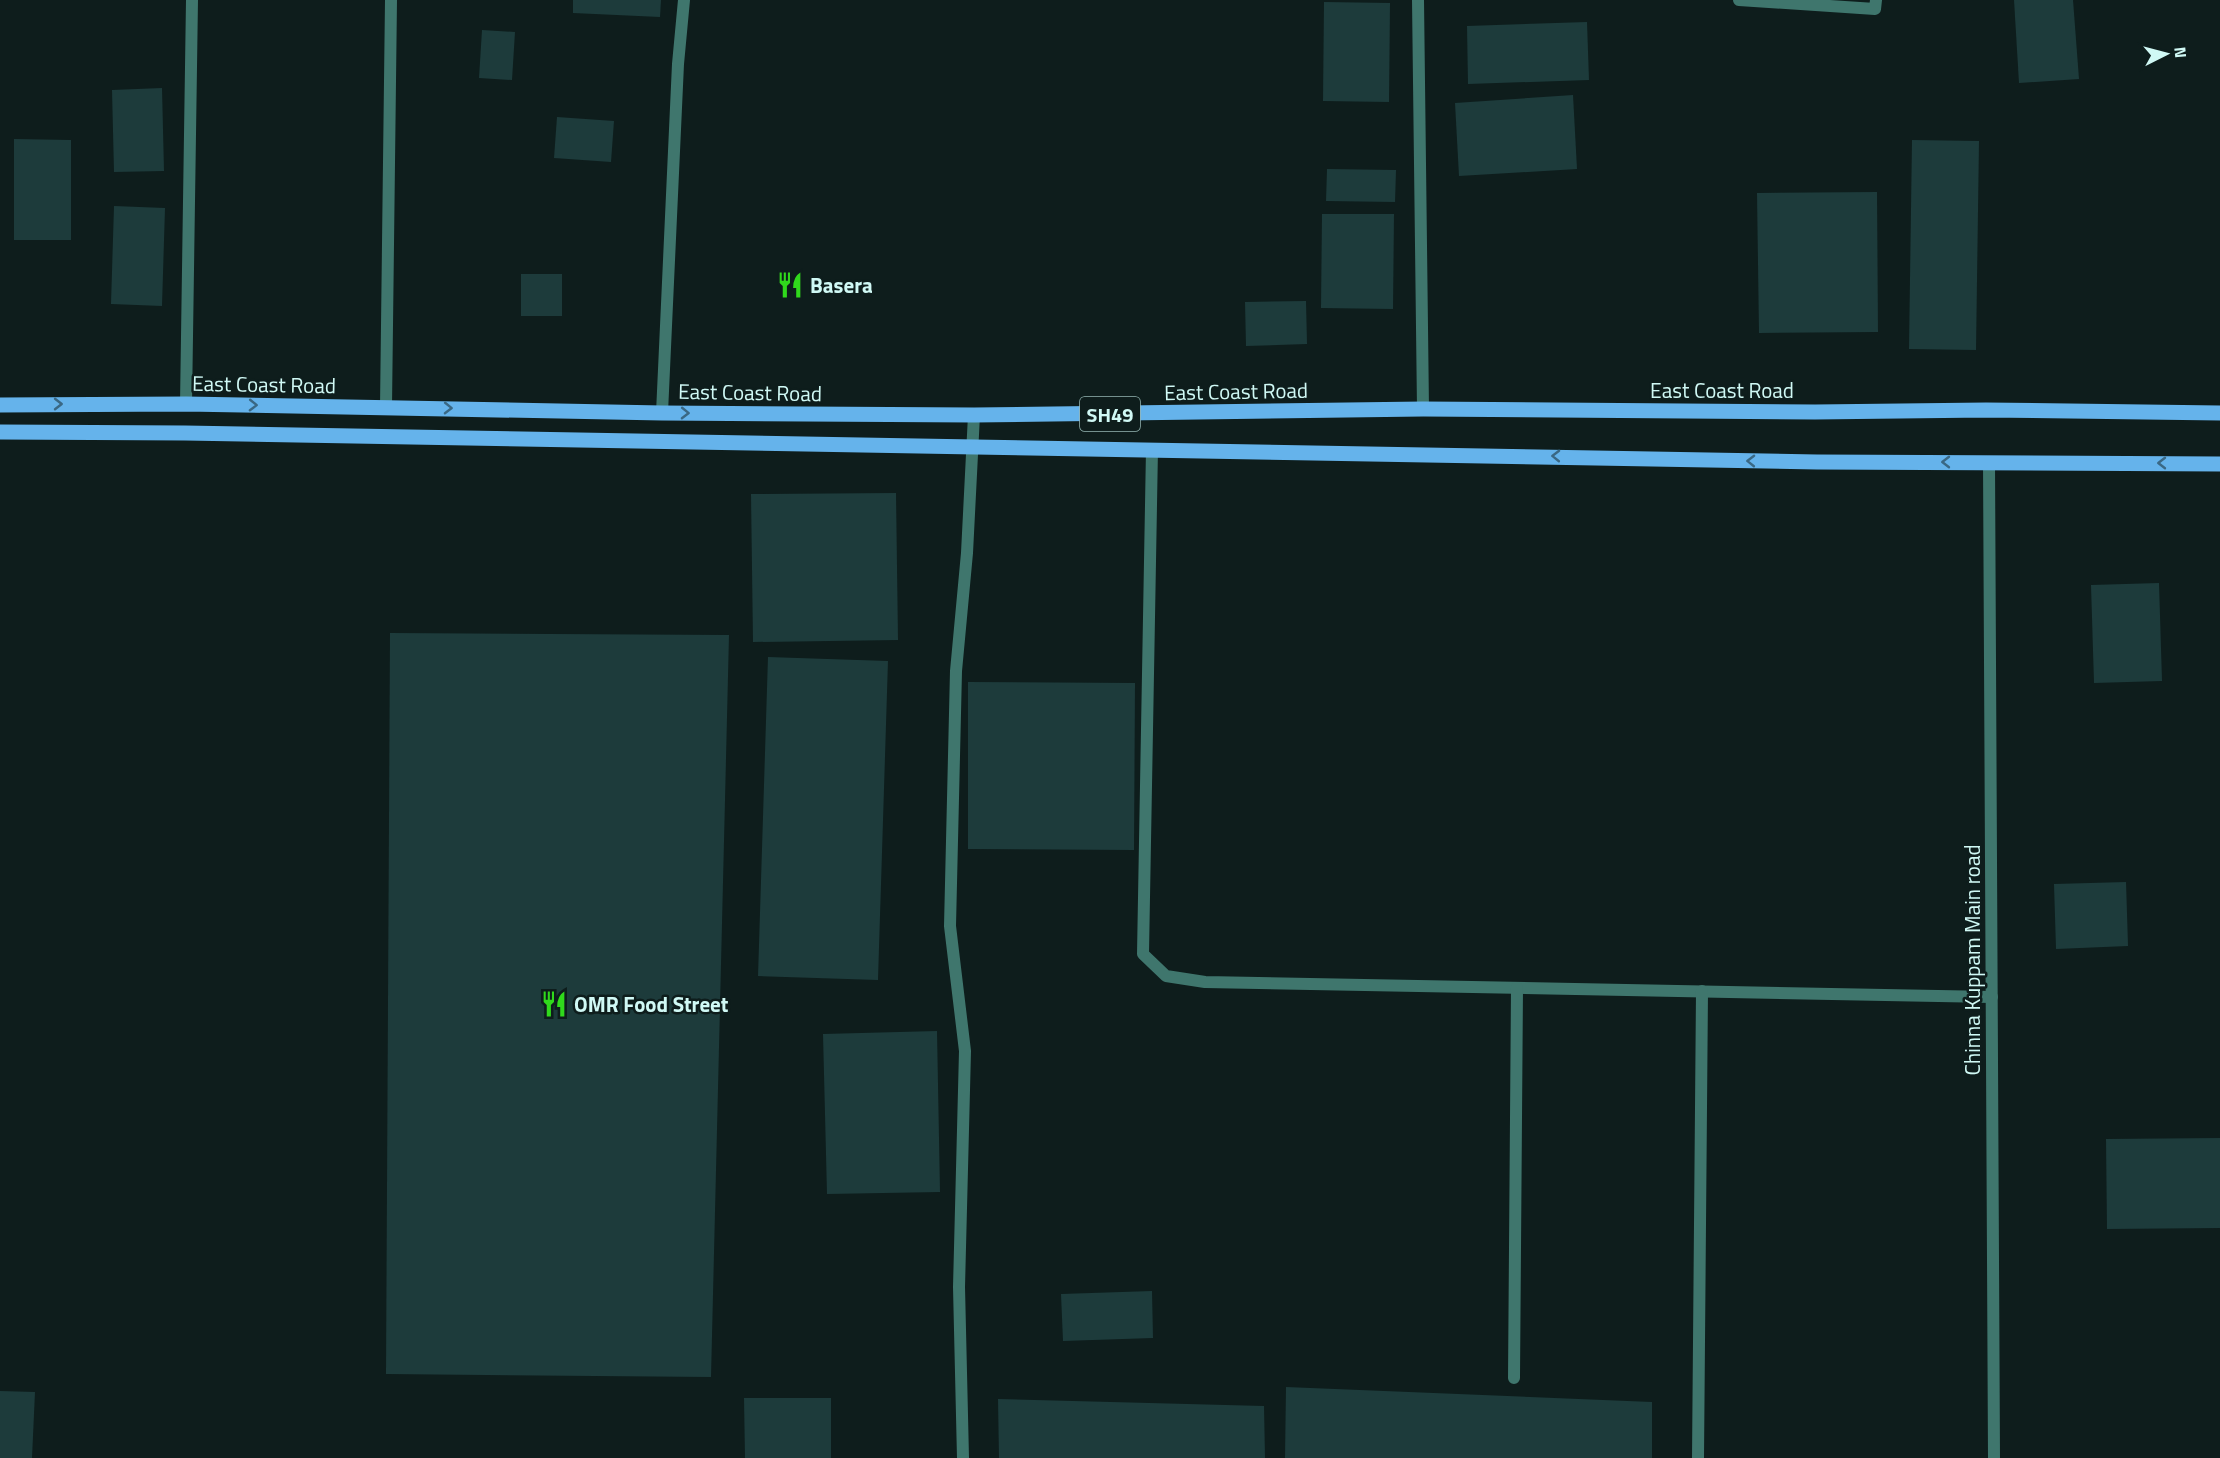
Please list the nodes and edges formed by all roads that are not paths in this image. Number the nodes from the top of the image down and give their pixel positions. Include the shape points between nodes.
1 (192, 0) edge
2 (391, 0) edge
3 (684, 0) edge
4 (1418, 0) edge
5 (1739, 0) edge
6 (1876, 0) edge
7 (186, 404) junction
8 (0, 405) edge
9 (386, 407) junction
10 (1423, 410) junction
11 (662, 412) junction
12 (2220, 413) edge
13 (974, 415) junction
14 (0, 432) edge
15 (972, 446) junction
16 (1152, 449) junction
17 (1989, 462) junction
18 (2220, 464) edge
19 (1517, 988) junction
20 (1702, 991) junction
21 (1992, 997) junction
22 (1514, 1378) dead end
23 (963, 1458) edge
24 (1698, 1458) edge
25 (1994, 1458) edge

1 - 7 street
2 - 9 street
3 - 11 street
4 - 10 street
5 - 6 street via 1875,9
8 -> 7 main road, East Coast Road / SH49
7 -> 9 main road, East Coast Road / SH49
9 -> 11 main road, East Coast Road / SH49
10 - 12 main road, East Coast Road / SH49
10 - 13 main road, East Coast Road / SH49
11 -> 13 main road, East Coast Road / SH49
13 - 15 street
14 - 15 main road, SH49
15 - 16 main road, SH49
15 - 23 street via 956,671 950,926 965,1052 959,1287
17 -> 16 main road, SH49
16 - 19 street via 1143,954 1166,976 1205,982
18 -> 17 main road, SH49
17 - 21 street, Chinna Kuppam Main road
19 - 20 street
19 - 22 street
20 - 21 street
20 - 24 street
21 - 25 street, Chinna Kuppam Main road

